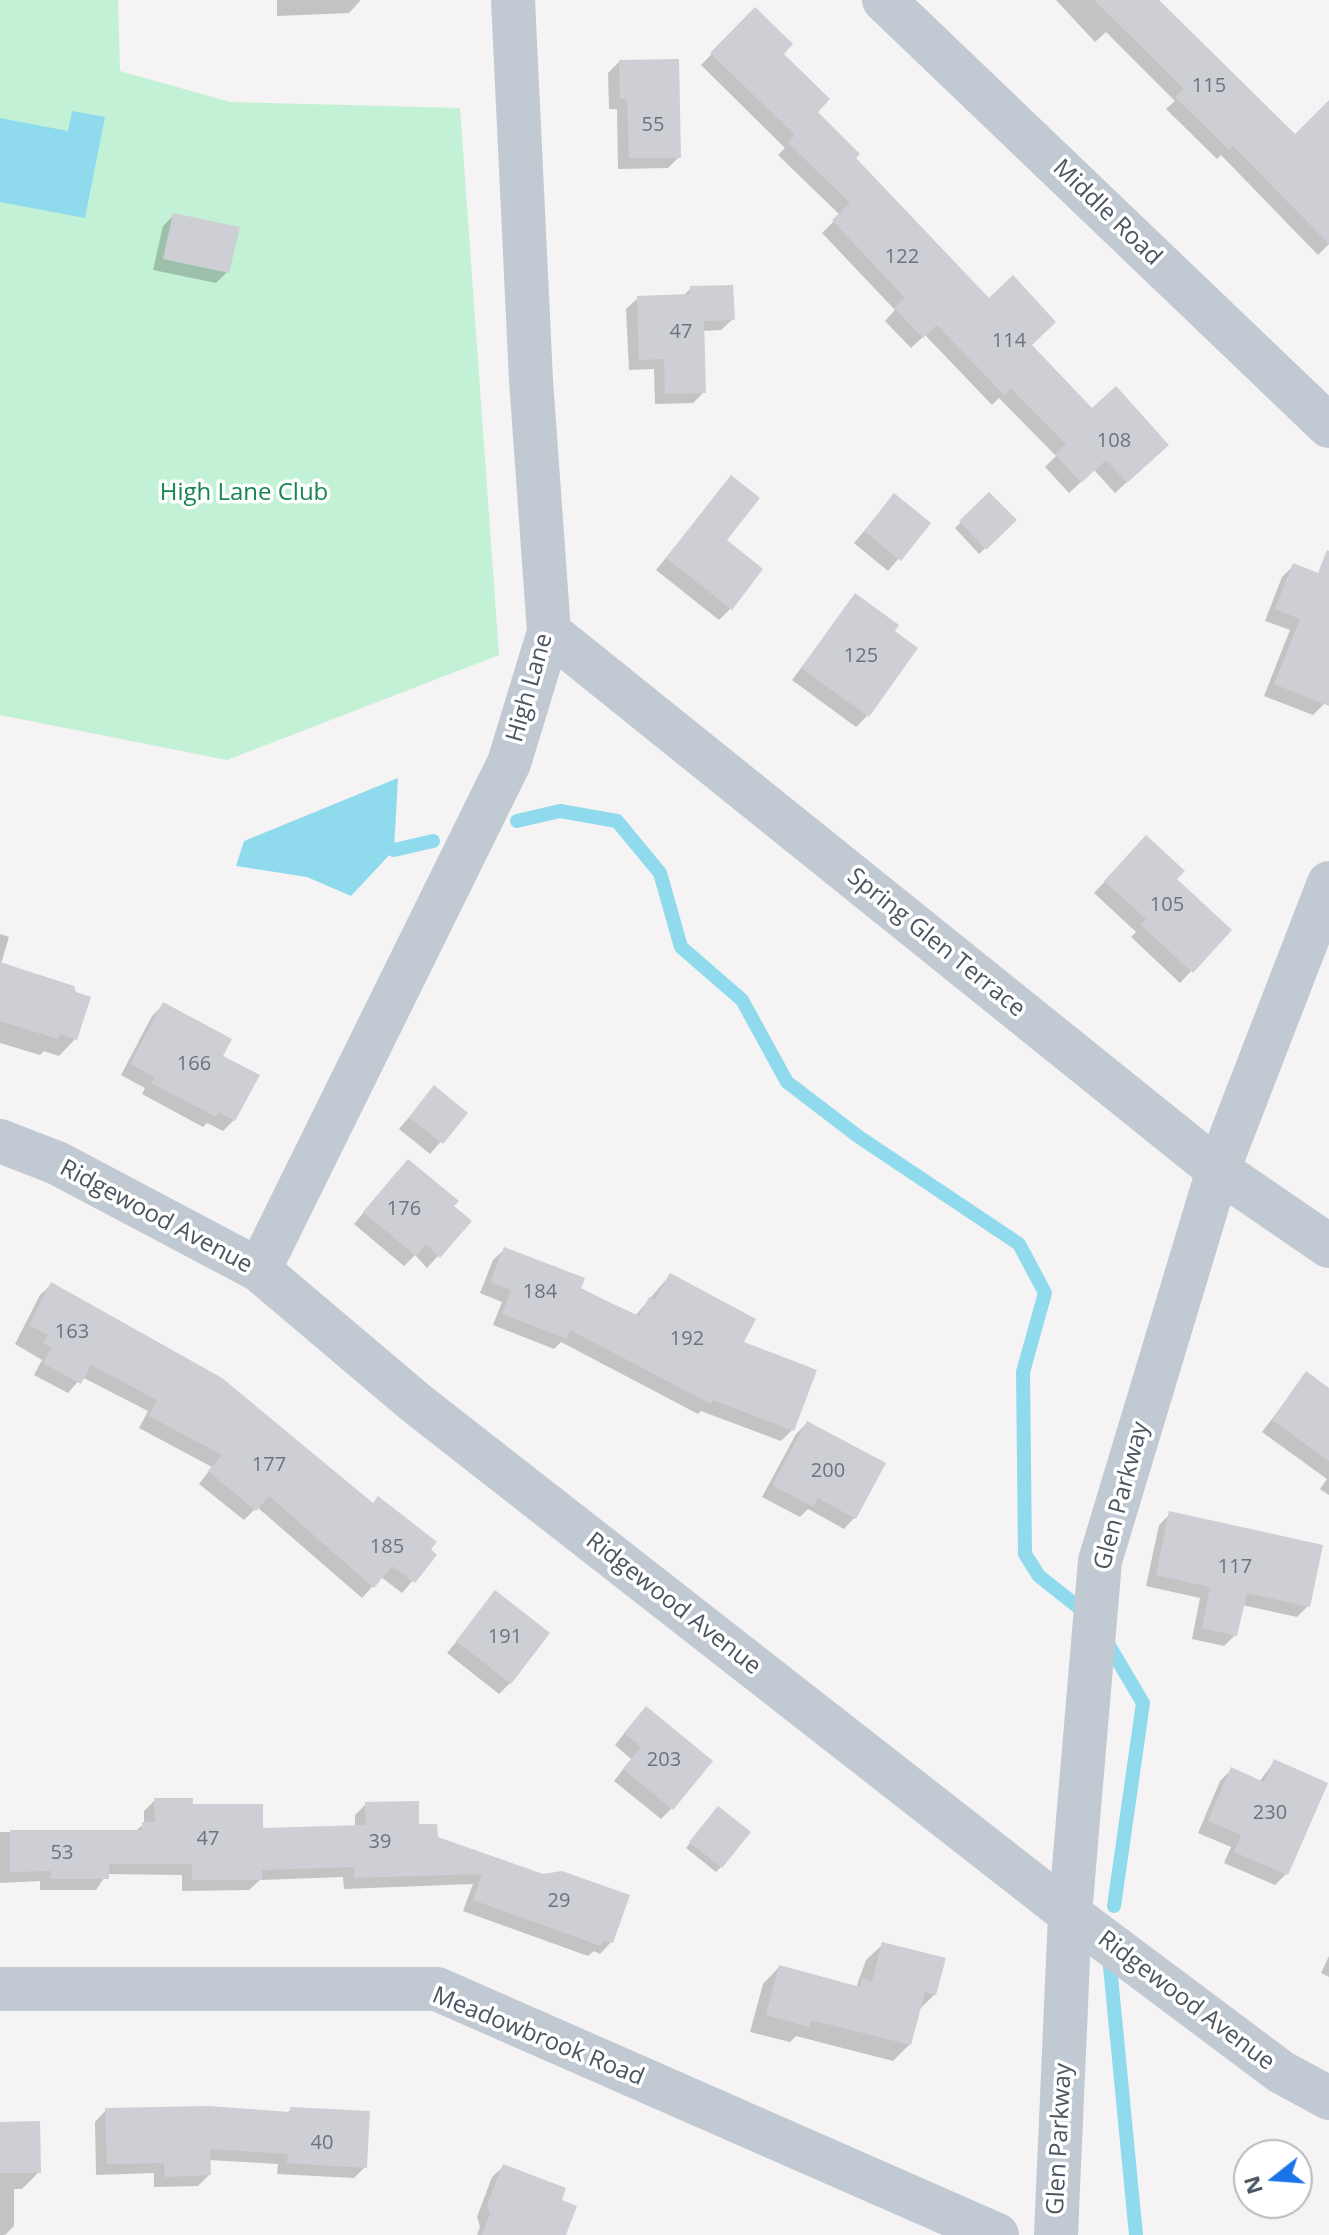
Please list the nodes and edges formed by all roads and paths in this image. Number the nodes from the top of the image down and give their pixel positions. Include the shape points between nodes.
1 (513, 0) edge
2 (884, 0) edge
3 (1329, 426) edge
4 (549, 632) junction
5 (1329, 883) edge
6 (0, 1141) edge
7 (1218, 1170) junction
8 (1329, 1246) edge
9 (259, 1270) junction
10 (1070, 1914) junction
11 (0, 1989) edge
12 (1329, 2098) edge
13 (997, 2235) edge
14 (1056, 2235) edge

1 - 4 street, High Lane
2 - 3 street, Middle Road
4 - 7 street, Spring Glen Terrace
4 - 9 street, High Lane via 509,763
5 - 7 street, Glen Parkway
6 - 9 street, Ridgewood Avenue via 57,1163
7 - 8 street, Spring Glen Terrace
7 - 10 street, Glen Parkway via 1100,1561
9 - 10 street, Ridgewood Avenue via 416,1403
10 - 12 street, Ridgewood Avenue via 1281,2072
10 - 14 street, Glen Parkway
11 - 13 street, Meadowbrook Road via 437,1989

